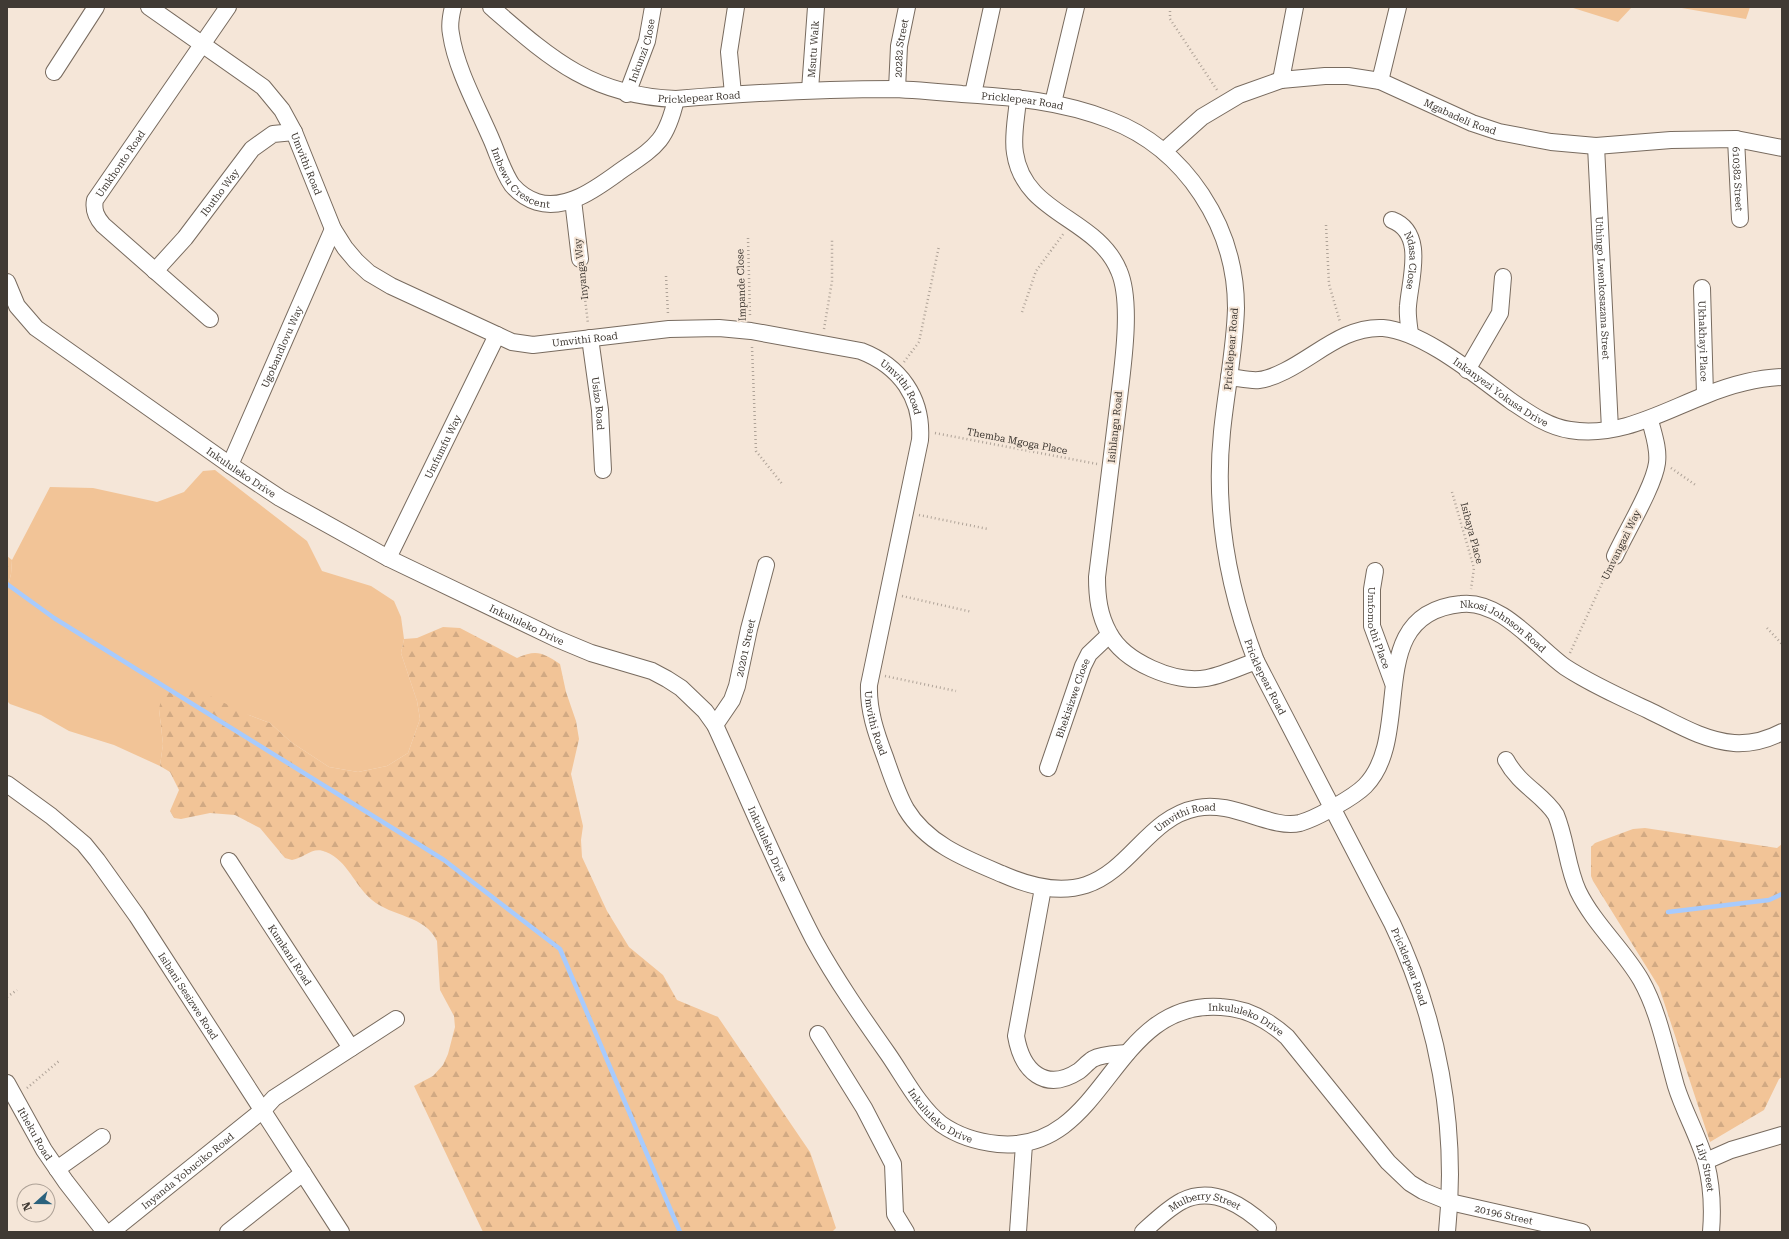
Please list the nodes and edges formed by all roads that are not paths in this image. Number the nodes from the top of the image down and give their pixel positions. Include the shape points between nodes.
1 (96, 7) edge
2 (148, 7) edge
3 (228, 7) edge
4 (453, 7) edge
5 (491, 7) edge
6 (653, 7) edge
7 (736, 7) edge
8 (816, 7) edge
9 (907, 7) edge
10 (992, 7) edge
11 (1076, 7) edge
12 (1295, 7) edge
13 (1398, 7) edge
14 (202, 43) junction
15 (54, 72) dead end
16 (1281, 80) junction
17 (1380, 81) junction
18 (896, 89) junction
19 (810, 90) junction
20 (627, 94) junction
21 (733, 94) junction
22 (973, 94) junction
23 (1018, 98) junction
24 (676, 99) junction
25 (1052, 103) junction
26 (294, 132) junction
27 (1736, 139) junction
28 (1596, 146) junction
29 (1782, 148) edge
30 (1164, 151) junction
31 (573, 200) junction
32 (1740, 219) dead end
33 (1392, 220) dead end
34 (333, 229) junction
35 (580, 259) road end
36 (155, 271) junction
37 (1503, 277) dead end
38 (7, 282) edge
39 (1702, 288) dead end
40 (210, 319) dead end
41 (1410, 334) junction
42 (497, 335) junction
43 (590, 338) junction
44 (1467, 370) junction
45 (1229, 377) junction
46 (1782, 377) edge
47 (1705, 395) junction
48 (1650, 420) junction
49 (1610, 429) junction
50 (230, 465) junction
51 (603, 470) dead end
52 (1615, 556) road end
53 (388, 558) junction
54 (766, 565) dead end
55 (1375, 571) dead end
56 (1109, 635) junction
57 (1256, 661) junction
58 (1393, 683) junction
59 (715, 725) junction
60 (1782, 732) edge
61 (1506, 760) dead end
62 (1048, 768) dead end
63 (7, 784) edge
64 (1333, 807) junction
65 (229, 861) dead end
66 (1044, 888) junction
67 (396, 1019) dead end
68 (818, 1034) dead end
69 (351, 1048) junction
70 (1127, 1053) junction
71 (7, 1083) edge
72 (263, 1110) junction
73 (1782, 1135) edge
74 (102, 1137) dead end
75 (1024, 1144) junction
76 (1706, 1161) junction
77 (57, 1169) junction
78 (304, 1173) junction
79 (1450, 1202) junction
80 (1268, 1228) dead end
81 (105, 1232) edge
82 (111, 1232) edge
83 (228, 1232) edge
84 (341, 1232) edge
85 (906, 1232) edge
86 (1018, 1232) edge
87 (1143, 1232) edge
88 (1447, 1232) edge
89 (1582, 1232) edge
90 (1711, 1232) edge

1 - 15 street
2 - 14 street, Umvithi Road
3 - 14 street, Umkhonto Road
4 - 31 street, Imbewu Crescent via 450,22 454,48 509,180 521,193 536,201 550,204
5 - 20 street, Pricklepear Road via 561,64 593,82
6 - 20 street, Inkunzi Close via 647,41
7 - 21 street via 729,52
8 - 19 street, Msutu Walk
9 - 18 street, 20282 Street via 898,46
10 - 22 street
11 - 25 street
12 - 16 street
13 - 17 street
14 - 26 street, Umvithi Road via 263,87 282,110
14 - 36 street, Umkhonto Road via 95,200 97,218
16 - 17 street, Mgabadeli Road via 1348,76
16 - 30 street, Mgabadeli Road via 1259,86 1225,102
17 - 28 street, Mgabadeli Road via 1443,111 1499,132 1551,142
18 - 19 street, Pricklepear Road
18 - 22 street, Pricklepear Road
19 - 21 street, Pricklepear Road
20 - 24 street, Pricklepear Road
21 - 24 street, Pricklepear Road
22 - 23 street, Pricklepear Road
23 - 25 street, Pricklepear Road
23 - 56 street, Isihlangu Road via 1014,151 1023,179 1040,199 1093,236 1110,255 1125,289 1122,371 1097,591 1100,610
24 - 31 street, Imbewu Crescent via 671,122 665,134 648,152 608,180
25 - 30 street, Pricklepear Road via 1113,121 1141,135
26 - 34 street, Umvithi Road
26 - 36 street, Ibutho Way via 274,134 252,149 185,238
27 - 28 street, Mgabadeli Road via 1670,140
27 - 29 street, Mgabadeli Road
27 - 32 street, 610382 Street
28 - 49 street, Uthingo Lwenkosazana Street
30 - 45 street, Pricklepear Road via 1195,183 1207,202 1231,264 1236,304
31 - 35 street, Inyanga Way
33 - 41 street, Ndasa Close via 1405,227 1412,243 1414,262 1407,314
34 - 42 street, Umvithi Road via 345,248 369,273 391,286
34 - 50 street, Ugobandlovu Way
36 - 40 street, Umkhonto Road
37 - 44 street via 1500,313
38 - 50 street, Inkululeko Drive via 17,306 36,328
39 - 47 street, Ukhakhayi Place
41 - 44 street, Inkanyezi Yokusa Drive
41 - 45 street, Inkanyezi Yokusa Drive via 1383,328 1367,329 1344,336 1271,377 1259,380
42 - 43 street, Umvithi Road via 512,342 533,345
42 - 53 street, Umfumfu Way
43 - 51 street, Usizo Road via 600,410
43 - 66 street, Umvithi Road via 669,328 751,331 861,351 876,357 897,372 914,399 920,430 918,452 871,672 868,698 876,733 897,789 915,822 940,844 964,858 1016,880
44 - 49 street, Inkanyezi Yokusa Drive via 1521,408 1554,426 1586,431
45 - 57 street, Pricklepear Road via 1219,474 1221,513 1233,594
46 - 47 street, Inkanyezi Yokusa Drive via 1749,380
47 - 48 street, Inkanyezi Yokusa Drive
48 - 49 street, Inkanyezi Yokusa Drive
48 - 52 street, Umvangazi Way via 1657,464 1647,492
50 - 53 street, Inkululeko Drive via 280,498
53 - 59 street, Inkululeko Drive via 566,643 667,679 681,688 705,711
54 - 59 street, 20201 Street via 737,686 732,700
55 - 58 street, Umfomothi Place via 1372,589 1372,626
56 - 57 street, Isihlangu Road via 1126,654 1145,666 1181,679 1207,678
56 - 62 street, Bhekisizwe Close via 1089,654 1083,666
57 - 64 street, Pricklepear Road
58 - 60 street, Nkosi Johnson Road via 1406,636 1415,625 1440,608 1469,603 1487,608 1501,616 1521,629 1564,666 1595,684 1688,730 1711,739 1733,743 1752,743
58 - 64 street, Nkosi Johnson Road via 1388,734 1379,765 1365,786
59 - 75 street, Inkululeko Drive via 815,942 843,990 919,1099 939,1122 970,1139 1006,1145
61 - 76 street, Lily Street via 1516,776 1552,808 1578,890 1585,904 1629,963 1648,994 1682,1106
63 - 72 street, Isibani Sesizwe Road via 61,824 84,844 97,860
64 - 66 street, Umvithi Road via 1299,823 1288,824 1242,811 1201,806 1176,815 1154,831 1126,860 1100,879 1071,888
64 - 79 street, Pricklepear Road via 1409,959 1424,1004 1440,1065 1445,1103 1449,1142
65 - 69 street, Kumkani Road
66 - 70 street via 1016,1036 1022,1059 1027,1068 1044,1079 1058,1079 1078,1071 1094,1058
67 - 69 street
68 - 85 street via 864,1108 892,1164 895,1214
69 - 72 street via 284,1091
70 - 75 street, Inkululeko Drive via 1072,1121 1054,1133
70 - 79 street, Inkululeko Drive via 1155,1025 1190,1010 1212,1006 1239,1009 1253,1014 1267,1021 1287,1037 1400,1175 1423,1191
71 - 77 street, Itheku Road
72 - 78 street, Isibani Sesizwe Road
72 - 82 street, Inyanda Yobuciko Road
73 - 76 street via 1731,1150
74 - 77 street, Itheku Road
75 - 86 street
76 - 90 street, Lily Street via 1713,1208
77 - 81 street, Itheku Road
78 - 83 street
78 - 84 street, Isibani Sesizwe Road
79 - 88 street, Pricklepear Road
79 - 89 street, 20196 Street
80 - 87 street, Mulberry Street via 1249,1211 1221,1198 1209,1196 1182,1201

